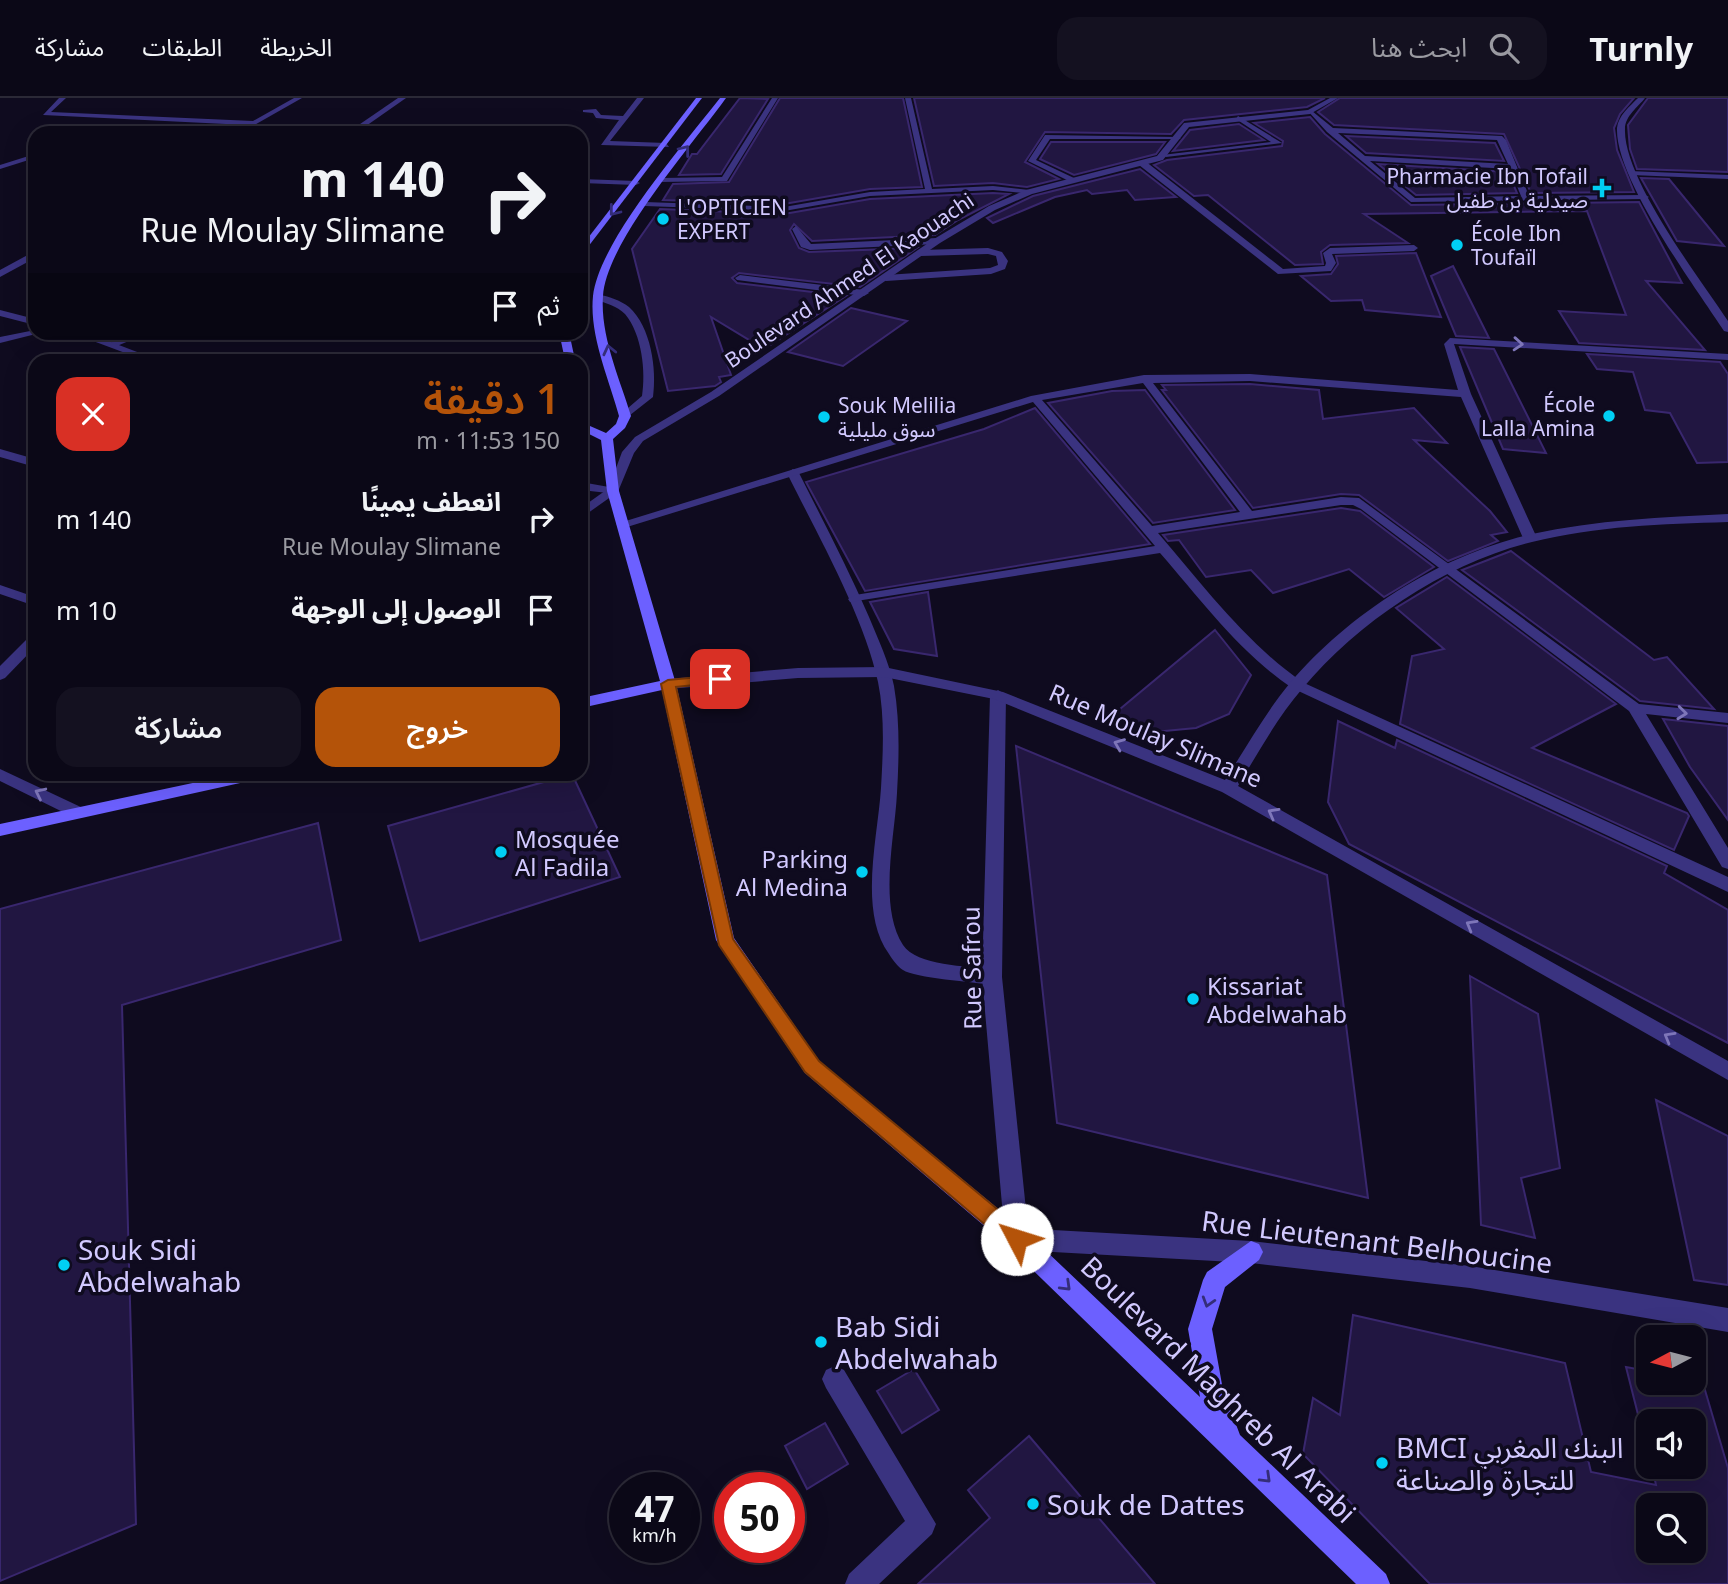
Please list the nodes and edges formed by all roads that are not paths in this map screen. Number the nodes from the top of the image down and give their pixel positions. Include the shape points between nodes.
1 (64, 98) edge
2 (299, 98) edge
3 (403, 98) edge
4 (641, 98) edge
5 (699, 98) edge
6 (723, 98) edge
7 (775, 98) edge
8 (908, 98) edge
9 (1335, 98) edge
10 (1642, 98) edge
11 (585, 111) dead end
12 (1310, 112) junction
13 (624, 118) junction
14 (1238, 118) junction
15 (254, 123) junction
16 (249, 126) edge
17 (361, 126) edge
18 (1330, 130) junction
19 (1177, 139) junction
20 (666, 145) junction
21 (1167, 155) junction
22 (28, 158) edge
23 (1363, 158) junction
24 (1142, 163) junction
25 (0, 167) edge
26 (1513, 167) junction
27 (1632, 173) junction
28 (1728, 177) edge
29 (662, 180) junction
30 (1071, 180) junction
31 (588, 181) edge
32 (636, 183) junction
33 (929, 191) junction
34 (1029, 192) junction
35 (1645, 197) junction
36 (1525, 198) junction
37 (645, 204) junction
38 (796, 229) dead end
39 (937, 241) junction
40 (588, 244) edge
41 (1414, 248) dead end
42 (921, 253) junction
43 (28, 258) edge
44 (0, 259) edge
45 (19, 264) junction
46 (0, 274) edge
47 (740, 278) dead end
48 (886, 278) junction
49 (864, 293) junction
50 (598, 297) junction
51 (0, 313) edge
52 (28, 320) edge
53 (1728, 329) edge
54 (28, 334) edge
55 (0, 340) edge
56 (100, 340) edge
57 (124, 340) edge
58 (113, 344) junction
59 (138, 354) edge
60 (1728, 357) edge
61 (1144, 378) junction
62 (1465, 394) junction
63 (1035, 397) junction
64 (625, 416) junction
65 (588, 429) edge
66 (607, 438) junction
67 (0, 453) edge
68 (28, 454) edge
69 (16, 457) junction
70 (0, 461) edge
71 (28, 461) edge
72 (793, 473) junction
73 (588, 487) edge
74 (612, 491) junction
75 (588, 509) edge
76 (1249, 515) junction
77 (1728, 518) edge
78 (622, 524) junction
79 (1150, 530) junction
80 (1530, 538) junction
81 (1164, 548) junction
82 (1447, 570) junction
83 (0, 589) edge
84 (28, 599) edge
85 (855, 599) junction
86 (28, 646) edge
87 (884, 672) junction
88 (0, 674) edge
89 (668, 684) junction
90 (1297, 685) junction
91 (998, 695) junction
92 (588, 701) edge
93 (1635, 708) junction
94 (1728, 718) edge
95 (0, 774) edge
96 (226, 781) edge
97 (1228, 788) junction
98 (79, 813) junction
99 (0, 830) edge
100 (1728, 863) edge
101 (1728, 886) edge
102 (992, 977) junction
103 (1728, 1071) edge
104 (1017, 1239) junction
105 (1251, 1252) junction
106 (1728, 1320) edge
107 (835, 1379) dead end
108 (1229, 1442) junction
109 (859, 1584) edge
110 (1376, 1584) edge

1 - 15 street via 45,114
2 - 15 street
3 - 17 street
4 - 13 street
5 - 20 main road
29 -> 6 main road
7 - 29 street via 724,179
8 - 33 street
9 - 12 street
10 - 27 street via 1620,130
11 - 13 street via 596,111 598,117
12 - 14 street
12 - 18 street
13 - 20 street via 604,143
14 - 19 street via 1187,125
14 - 21 street, Boulevard Ahmed El Kaouachi via 1278,143
15 - 16 street
18 - 23 street
18 - 26 street via 1499,138
19 - 21 street
19 - 30 street via 1048,137 1032,161
20 - 32 main road
21 - 24 street, Boulevard Ahmed El Kaouachi
22 - 25 street
23 - 26 street
23 - 36 street via 1413,200
24 - 30 street, Boulevard Ahmed El Kaouachi
24 - 41 street via 1281,272 1328,269 1329,251
26 - 36 street
27 - 28 street
27 - 35 street
29 - 37 main road
30 - 34 street, Boulevard Ahmed El Kaouachi
31 - 32 street
32 -> 40 main road
33 - 34 street via 993,188
33 - 37 street via 860,195 784,209
34 - 39 street, Boulevard Ahmed El Kaouachi
35 - 36 street
35 - 53 street
37 - 50 main road via 604,267
38 - 39 street via 804,245 810,247
39 - 42 street, Boulevard Ahmed El Kaouachi
42 - 48 street, Boulevard Ahmed El Kaouachi
42 - 48 street via 988,251 999,254 1003,261 1002,267 991,271
43 - 45 street
44 - 45 street
45 - 46 street
47 - 49 street
48 - 49 street, Boulevard Ahmed El Kaouachi
49 - 74 street, Boulevard Ahmed El Kaouachi via 715,394 639,439 628,452
64 -> 50 main road
50 - 64 street via 631,315 651,371 647,397
51 - 52 street
54 - 55 street
56 - 58 street
57 - 58 street
58 - 59 street
62 -> 60 street via 1450,341
61 - 62 street via 1238,375
61 - 63 street
61 - 76 street
62 - 80 street
63 - 72 street
63 - 79 street
64 - 66 main road
65 - 66 main road
66 - 74 main road, Boulevard Maghreb Al Arabi
67 - 69 street
68 - 69 street
69 - 70 street
69 - 71 street
72 - 78 street
72 - 85 street
73 - 74 street
74 - 75 street
74 - 78 main road, Boulevard Maghreb Al Arabi
76 - 79 street
76 - 82 street via 1355,501
77 - 80 street via 1632,524
78 - 89 main road, Boulevard Maghreb Al Arabi
79 - 81 street
80 - 82 street
81 - 85 street
81 - 90 street via 1240,637
82 - 90 street via 1391,603 1344,639
82 - 93 street
83 - 84 street
85 - 87 street
86 - 88 street
87 - 89 street, Rue Moulay Slimane via 799,673
87 - 91 street, Rue Moulay Slimane
87 - 102 street via 891,757 881,901 885,929 900,957 910,965
89 - 92 main road
89 - 104 main road, Boulevard Maghreb Al Arabi via 725,940 812,1067
90 - 97 street
90 - 101 street
97 -> 91 street, Rue Moulay Slimane
91 - 102 street, Rue Safrou
93 -> 94 street
93 - 100 street
98 -> 95 street
96 - 98 main road
103 -> 97 street, Rue Moulay Slimane
98 - 99 main road
102 - 104 street, Rue Safrou
104 - 105 street, Rue Lieutenant Belhoucine
104 -> 108 main road, Boulevard Maghreb Al Arabi
105 - 106 street, Rue Lieutenant Belhoucine via 1470,1277
105 -> 108 main road via 1215,1280 1200,1329 1210,1390
107 - 109 street via 922,1524
108 -> 110 main road, Boulevard Maghreb Al Arabi

